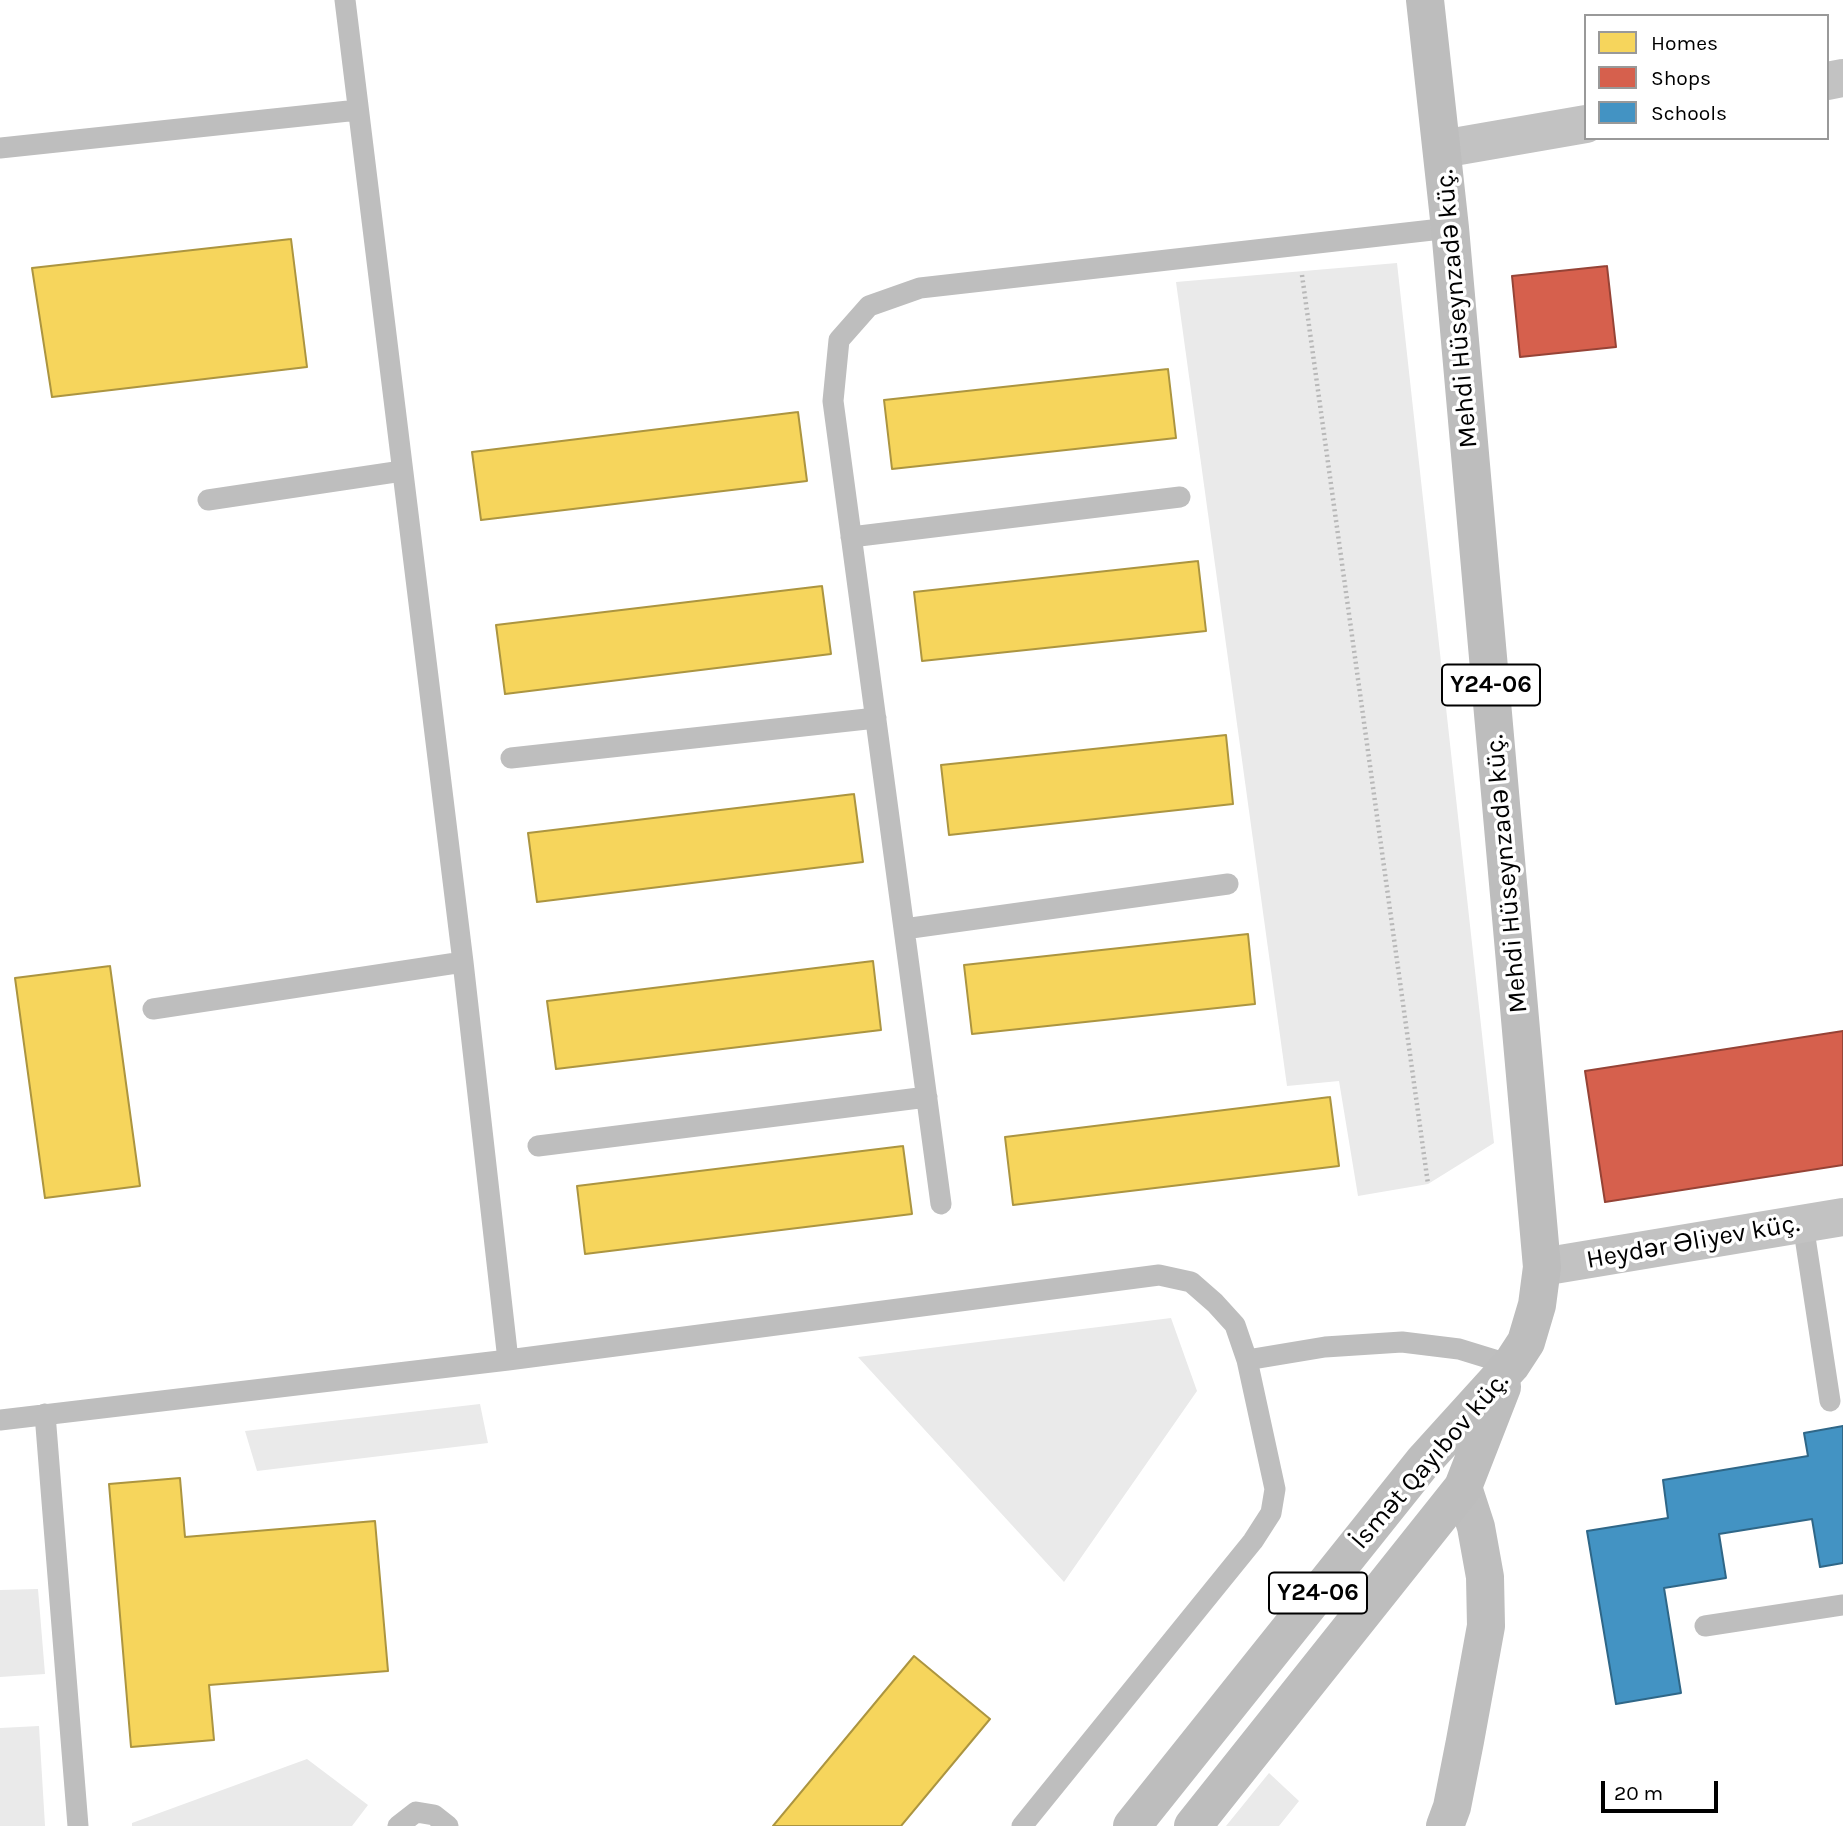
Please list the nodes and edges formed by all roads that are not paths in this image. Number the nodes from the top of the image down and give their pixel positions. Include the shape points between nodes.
1 (345, 0) edge
2 (1425, 0) edge
3 (358, 110) junction
4 (1584, 124) edge
5 (0, 148) edge
6 (1443, 149) junction
7 (1450, 229) junction
8 (402, 471) junction
9 (1181, 497) dead end
10 (208, 500) dead end
11 (851, 537) junction
12 (876, 718) junction
13 (511, 758) dead end
14 (1228, 884) dead end
15 (904, 929) junction
16 (463, 962) junction
17 (153, 1009) dead end
18 (927, 1097) junction
19 (538, 1146) dead end
20 (941, 1204) dead end
21 (1843, 1217) edge
22 (1803, 1224) junction
23 (1542, 1268) junction
24 (508, 1360) junction
25 (1247, 1360) junction
26 (1511, 1365) junction
27 (1830, 1401) dead end
28 (45, 1414) junction
29 (0, 1420) edge
30 (1463, 1487) junction
31 (1843, 1605) edge
32 (1705, 1626) dead end
33 (78, 1826) edge
34 (398, 1826) edge
35 (448, 1826) edge
36 (1022, 1826) edge
37 (1132, 1826) edge
38 (1193, 1826) edge
39 (1445, 1826) edge

1 - 3 lane
2 - 6 main road, Mehdi Hüseynzadə küç. / Y24-06
3 - 5 lane
3 - 8 lane
4 - 6 main road
6 - 7 main road, Mehdi Hüseynzadə küç. / Y24-06
7 - 11 lane via 920,288 869,306 839,340 833,401
7 - 23 main road, Mehdi Hüseynzadə küç. / Y24-06
8 - 10 lane
8 - 16 lane
9 - 11 lane
11 - 12 lane
12 - 13 lane
12 - 15 lane
14 - 15 lane
15 - 18 lane
16 - 17 lane
16 - 24 lane
18 - 19 lane
18 - 20 lane
21 - 22 main road, Heydər Əliyev küç.
22 - 23 main road, Heydər Əliyev küç.
22 - 27 lane
23 - 26 main road, Mehdi Hüseynzadə küç. / Y24-06 via 1526,1342
24 - 25 lane via 1158,1275 1191,1282 1215,1303 1235,1325
24 - 28 lane
25 - 26 lane via 1325,1347 1402,1342 1458,1349
25 - 36 lane via 1275,1489 1271,1513
26 - 30 main road, İsmət Qayıbov küç. / Y24-06
26 - 37 main road, İsmət Qayıbov küç. / Y24-06 via 1423,1462
28 - 29 lane
28 - 33 lane
30 - 38 main road, İsmət Qayıbov küç. / Y24-06
30 - 39 street via 1485,1577 1486,1626
31 - 32 lane
34 - 35 lane via 416,1812 434,1815

